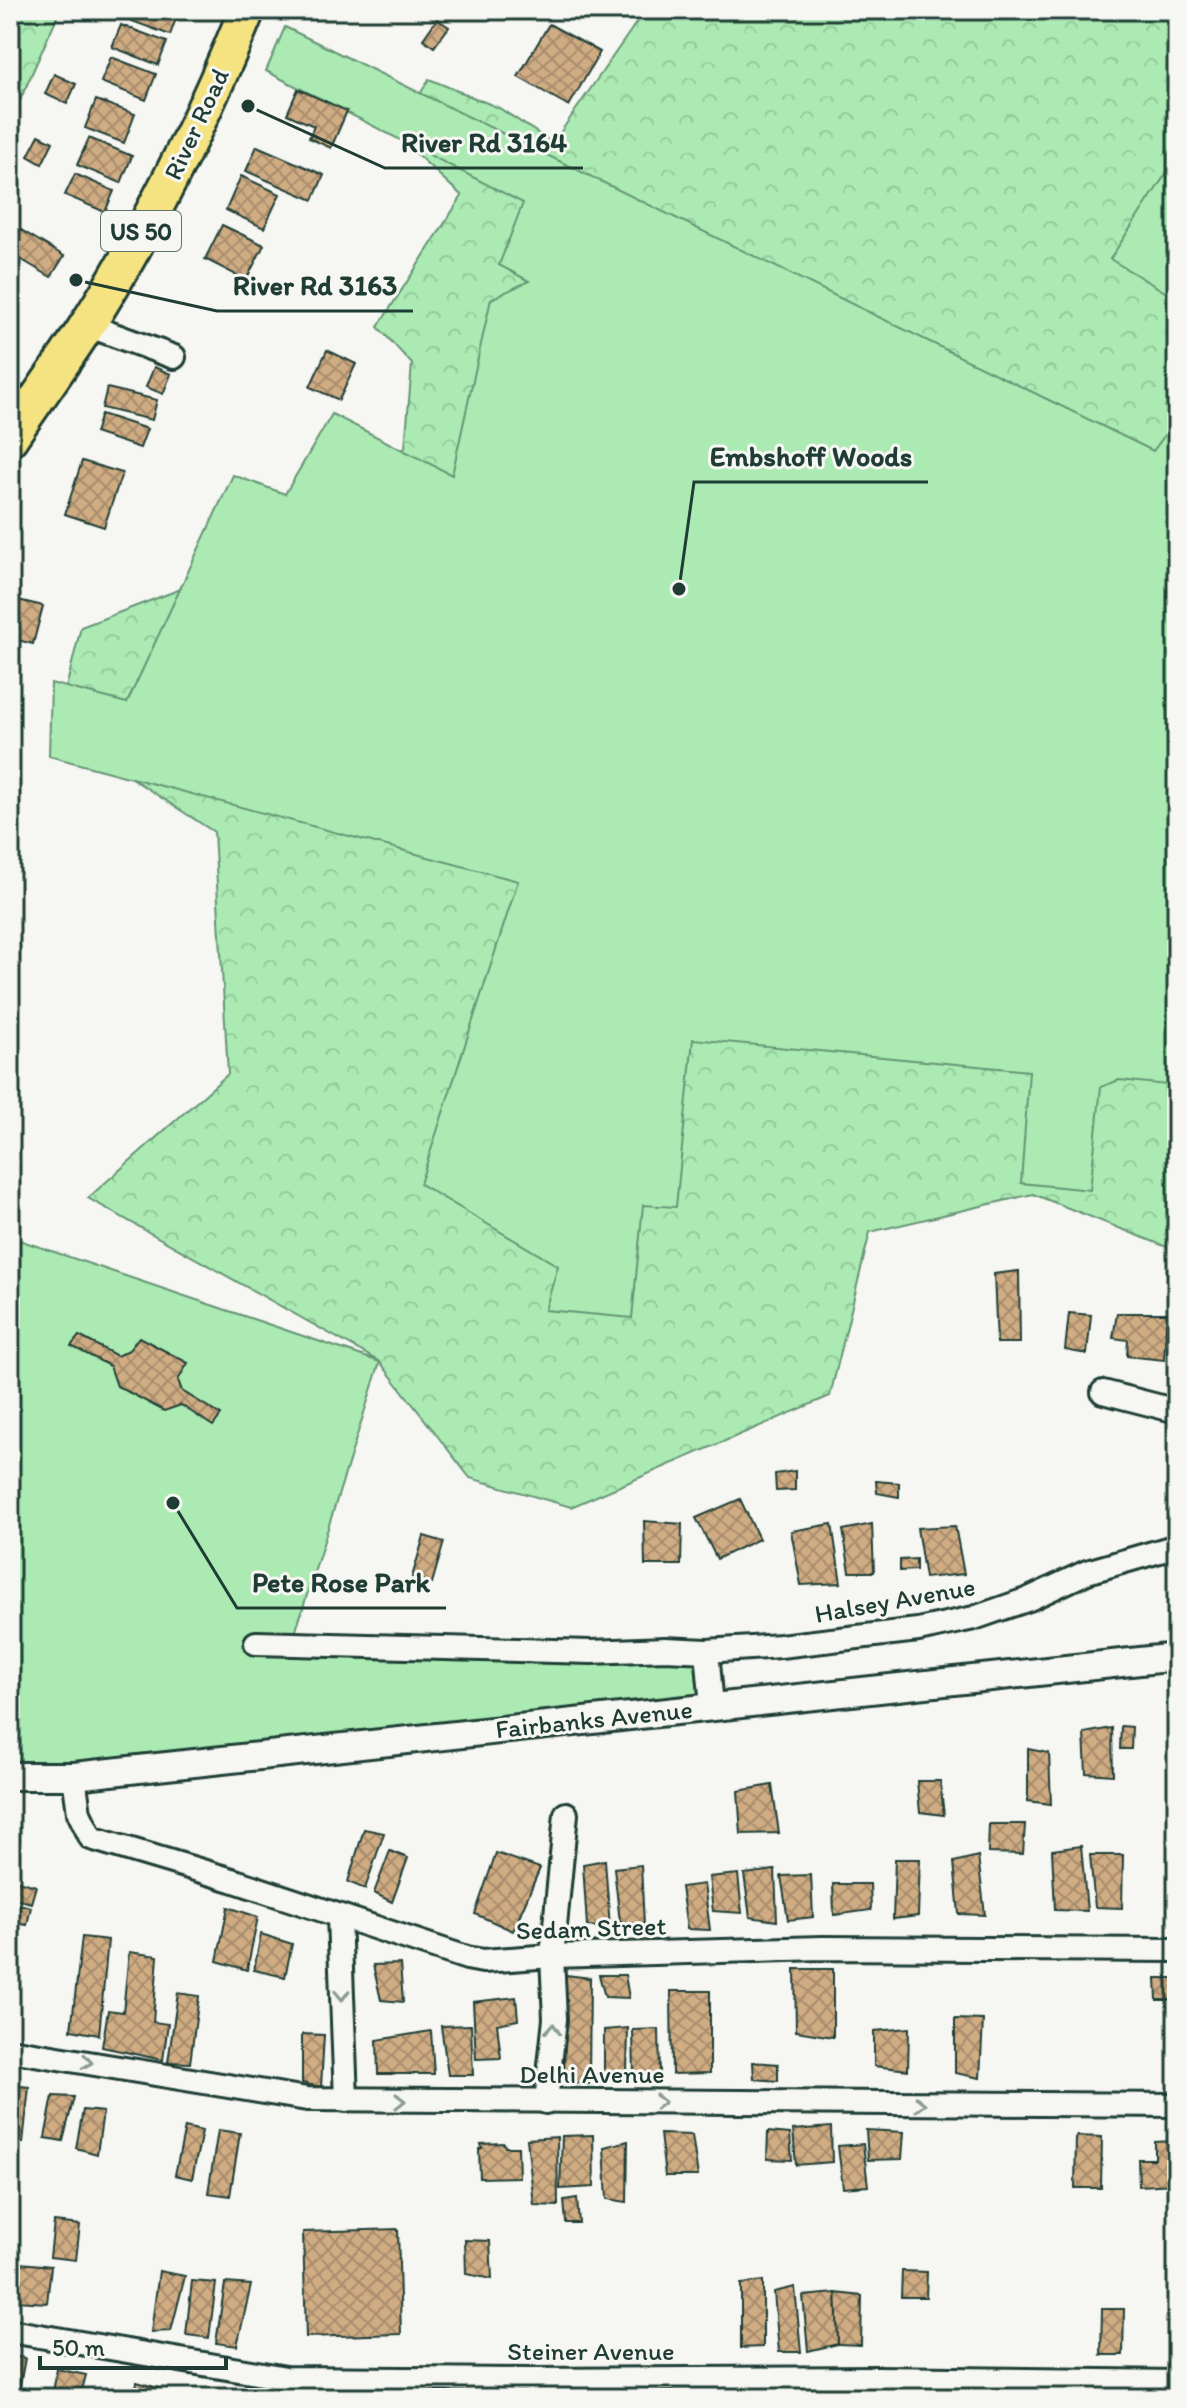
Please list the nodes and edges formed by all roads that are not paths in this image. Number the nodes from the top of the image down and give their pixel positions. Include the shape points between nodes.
1 (247, 10) edge
2 (87, 325) junction
3 (174, 357) dead end
4 (10, 438) edge
5 (1103, 1392) dead end
6 (1177, 1411) edge
7 (1177, 1546) edge
8 (256, 1643) dead end
9 (707, 1651) junction
10 (1177, 1657) edge
11 (712, 1707) junction
12 (10, 1776) edge
13 (74, 1776) junction
14 (566, 1814) dead end
15 (339, 1917) junction
16 (1177, 1950) edge
17 (552, 1956) junction
18 (10, 2050) edge
19 (346, 2100) junction
20 (546, 2102) junction
21 (1177, 2105) edge
22 (10, 2331) edge
23 (1177, 2382) edge

1 - 2 main road, River Road / US 50 via 174,174
2 - 3 street
2 - 4 main road, River Road / US 50
5 - 6 street
7 - 9 street, Halsey Avenue via 1087,1572 974,1618 903,1632
8 - 9 street, Halsey Avenue
9 - 11 street
10 - 11 street, Fairbanks Avenue
11 - 13 street, Fairbanks Avenue
12 - 13 street, Fairbanks Avenue
13 - 15 street, Sedam Street via 79,1813 91,1838
14 - 17 street
15 - 17 street, Sedam Street via 483,1961
15 -> 19 street
16 - 17 street, Sedam Street via 822,1948
20 -> 17 street via 555,2019
18 -> 19 street, Delhi Avenue via 307,2099
19 -> 20 street, Delhi Avenue
20 -> 21 street, Delhi Avenue
22 - 23 street, Steiner Avenue via 286,2378

